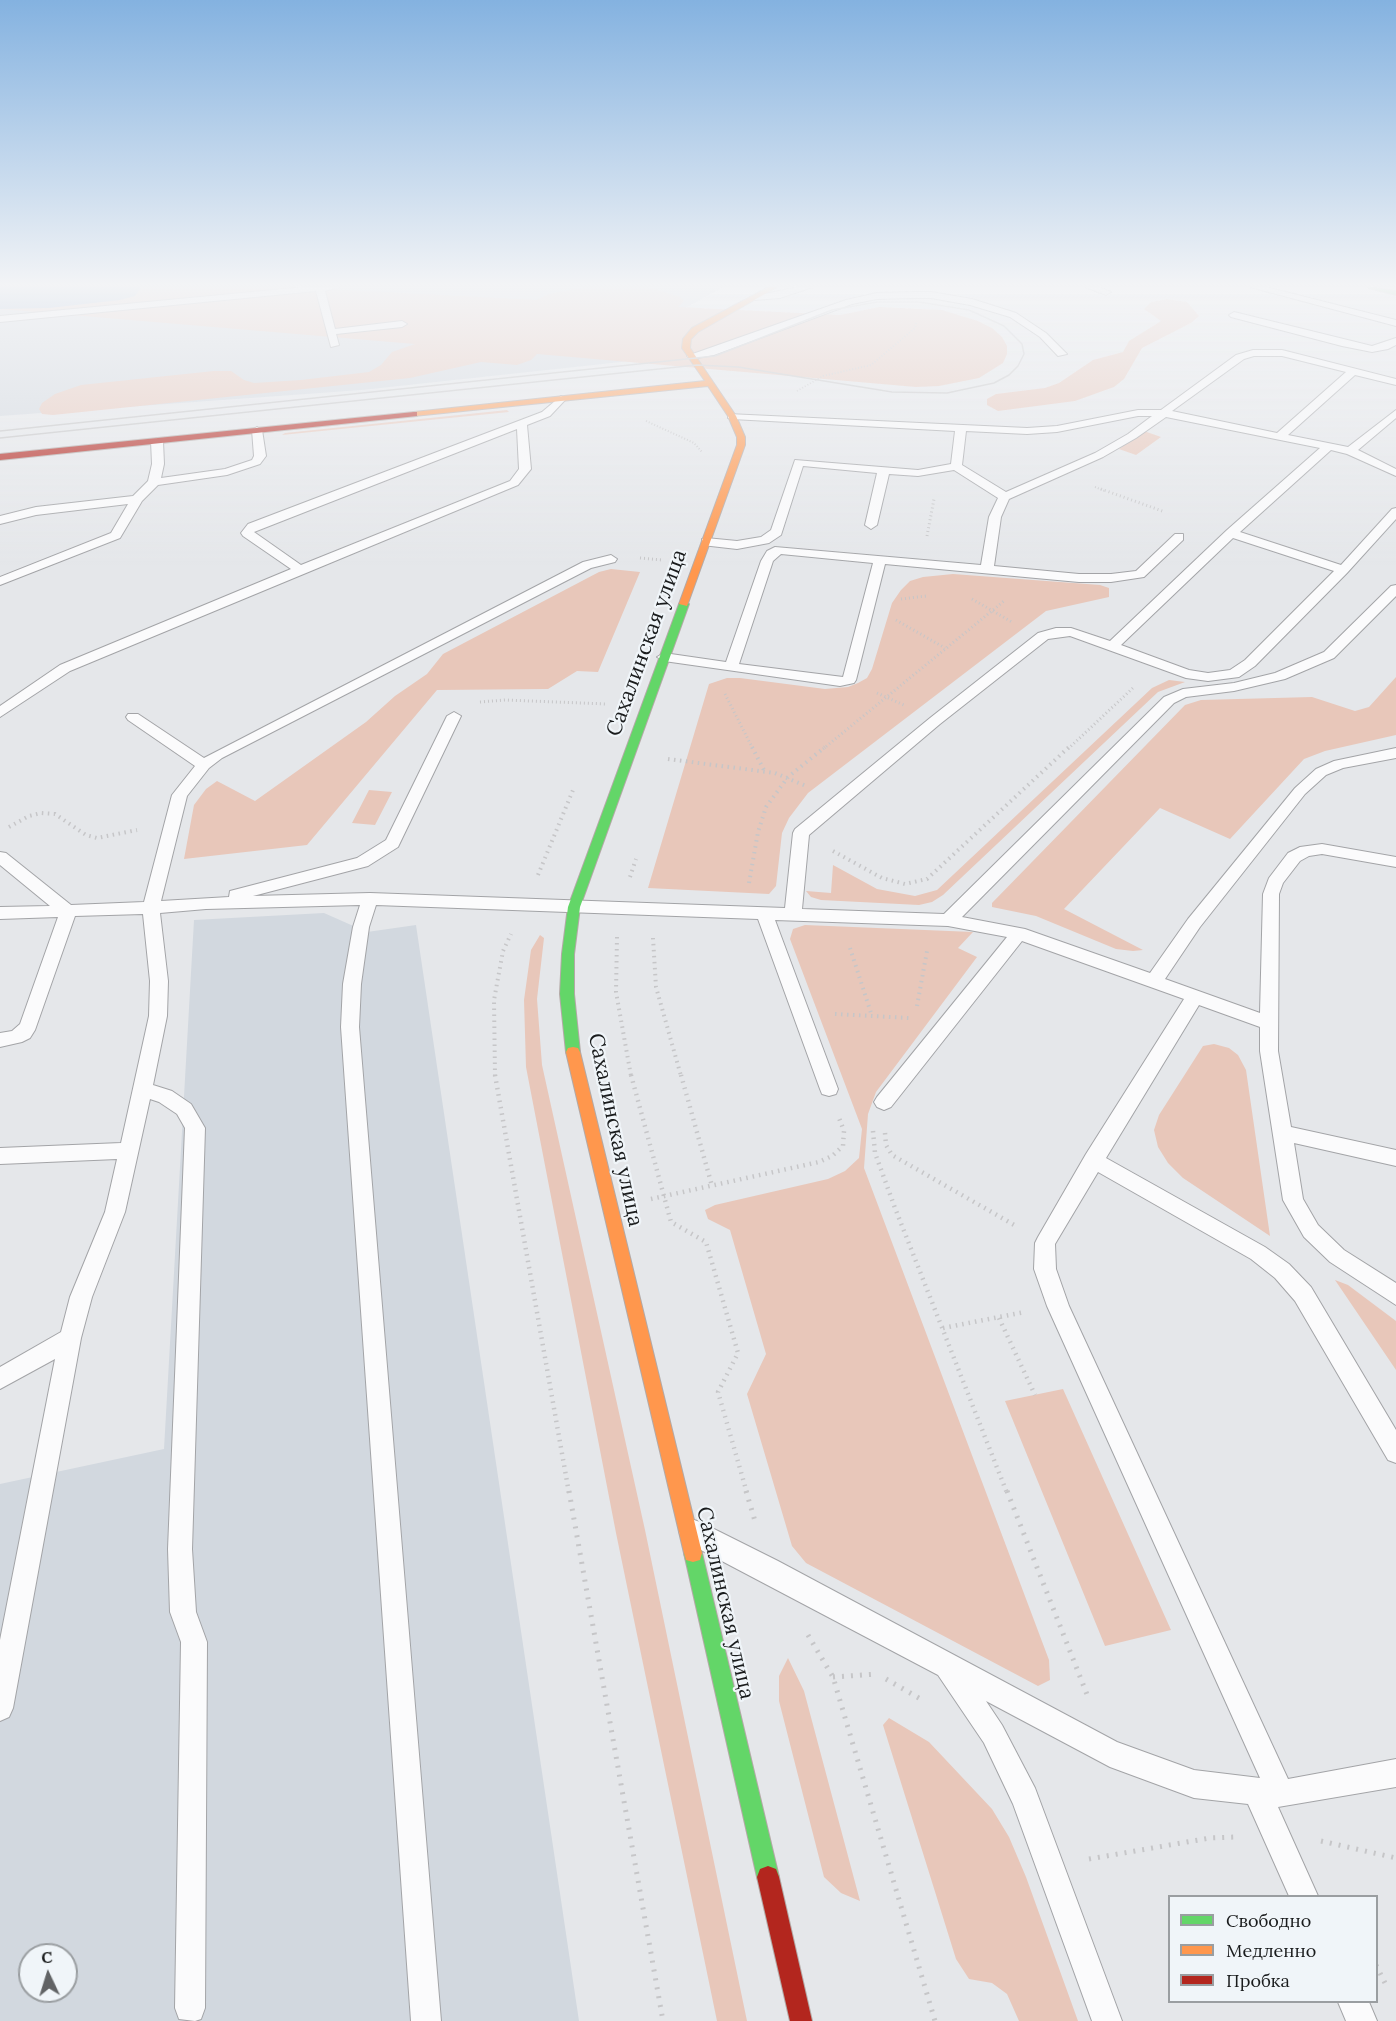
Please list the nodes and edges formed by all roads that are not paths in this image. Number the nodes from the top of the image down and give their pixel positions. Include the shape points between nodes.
1 (1206, 381) edge
2 (1341, 381) edge
3 (710, 383) joint
4 (561, 399) junction
5 (1164, 413) junction
6 (1396, 413) edge
7 (732, 416) junction
8 (522, 424) junction
9 (961, 428) junction
10 (257, 430) junction
11 (1280, 436) junction
12 (157, 441) junction
13 (1329, 446) junction
14 (1350, 451) junction
15 (0, 457) edge
16 (956, 466) junction
17 (884, 470) junction
18 (1396, 472) edge
19 (154, 482) junction
20 (1005, 497) junction
21 (137, 499) junction
22 (1396, 512) edge
23 (0, 520) edge
24 (871, 525) dead end
25 (1231, 533) junction
26 (1179, 537) dead end
27 (706, 542) junction
28 (611, 559) dead end
29 (880, 559) junction
30 (987, 569) junction
31 (300, 570) junction
32 (1343, 570) junction
33 (0, 581) edge
34 (1396, 589) edge
35 (1112, 646) junction
36 (664, 657) junction
37 (731, 667) junction
38 (0, 713) edge
39 (454, 716) road end
40 (133, 717) dead end
41 (1396, 753) edge
42 (204, 765) junction
43 (0, 857) edge
44 (1396, 862) edge
45 (370, 899) junction
46 (206, 903) junction
47 (574, 907) junction
48 (151, 908) junction
49 (68, 910) junction
50 (0, 913) edge
51 (757, 914) junction
52 (793, 915) junction
53 (941, 920) junction
54 (1019, 933) junction
55 (1154, 981) junction
56 (1196, 997) junction
57 (1269, 1023) junction
58 (0, 1040) edge
59 (829, 1089) road end
60 (143, 1090) junction
61 (884, 1102) road end
62 (1282, 1133) junction
63 (129, 1151) junction
64 (0, 1156) edge
65 (1396, 1158) edge
66 (1094, 1161) junction
67 (1396, 1296) edge
68 (70, 1338) junction
69 (0, 1379) edge
70 (1396, 1452) edge
71 (687, 1529) junction
72 (945, 1664) junction
73 (0, 1708) edge
74 (1396, 1773) edge
75 (1269, 1792) junction
76 (1304, 1895) edge
77 (1354, 2003) edge
78 (190, 2007) dead end
79 (426, 2021) edge
80 (801, 2021) edge
81 (1107, 2021) edge
82 (1362, 2021) edge

1 - 5 lane
2 - 11 lane
3 - 4 main road
3 - 7 main road, Сахалинская улица
4 - 8 lane via 546,414
4 - 10 main road
5 - 9 lane via 1137,413 1058,429
5 - 11 lane
5 - 20 lane via 1099,455
6 - 14 lane
7 - 9 lane
7 - 27 main road, Сахалинская улица via 741,445
8 - 31 lane via 525,469 514,483
8 - 31 lane via 252,527 247,533
9 - 16 lane
10 - 12 main road
10 - 19 lane via 260,456 256,462 227,472
11 - 13 lane
12 - 15 main road
12 - 19 lane
13 - 14 lane
13 - 25 lane
14 - 18 lane
16 - 17 lane via 918,473
16 - 20 lane
17 - 24 lane
17 - 27 lane via 799,462 777,532 765,540 737,545
19 - 21 lane
20 - 30 lane via 995,517
21 - 23 lane via 36,511
21 - 33 lane via 116,535
22 - 32 lane
25 - 32 lane
25 - 35 lane
26 - 30 lane via 1140,574 1089,578
27 - 36 main road, Сахалинская улица
28 - 42 lane via 587,565 437,640
29 - 30 lane
29 - 37 lane via 793,549 771,554
29 - 37 lane via 849,680
31 - 38 lane via 65,668
32 - 35 lane via 1250,663 1234,674 1186,674
34 - 53 lane via 1329,655 1280,676 1183,693 1169,700
35 - 52 lane via 1066,631 1043,636 837,802 801,833
36 - 37 lane
36 - 47 main road, Сахалинская улица
39 - 46 lane via 392,843 362,862
40 - 42 lane
41 - 55 lane via 1321,771 1300,791 1194,923
42 - 48 lane via 180,795
43 - 49 lane
44 - 57 lane via 1322,849 1294,857 1271,894
45 - 46 lane
45 - 47 lane
45 - 79 lane via 361,927 352,984 350,1027
46 - 48 lane
47 - 51 lane
47 - 71 main road, Сахалинская улица via 567,954 574,1061
48 - 49 lane
48 - 60 lane via 159,1004
49 - 50 lane
49 - 58 lane via 29,1025 24,1033
51 - 52 lane
51 - 59 lane
52 - 53 lane
53 - 54 lane
54 - 55 lane
54 - 61 lane
55 - 56 lane
56 - 57 lane
56 - 66 lane
57 - 62 lane via 1269,1051
60 - 63 lane
60 - 78 lane via 165,1096 184,1109 195,1128 180,1549 183,1612 194,1642
62 - 65 lane
62 - 67 lane via 1293,1200 1311,1231 1336,1256
63 - 64 lane
63 - 68 lane via 115,1212 81,1297
66 - 70 lane via 1282,1270 1303,1294
66 - 75 lane via 1046,1243 1045,1269
68 - 69 lane
68 - 73 lane
71 - 72 lane
71 - 80 main road, Сахалинская улица
72 - 75 lane via 1110,1753 1194,1784
72 - 81 lane via 993,1734 1025,1798
74 - 75 lane
75 - 76 lane
77 - 82 lane

